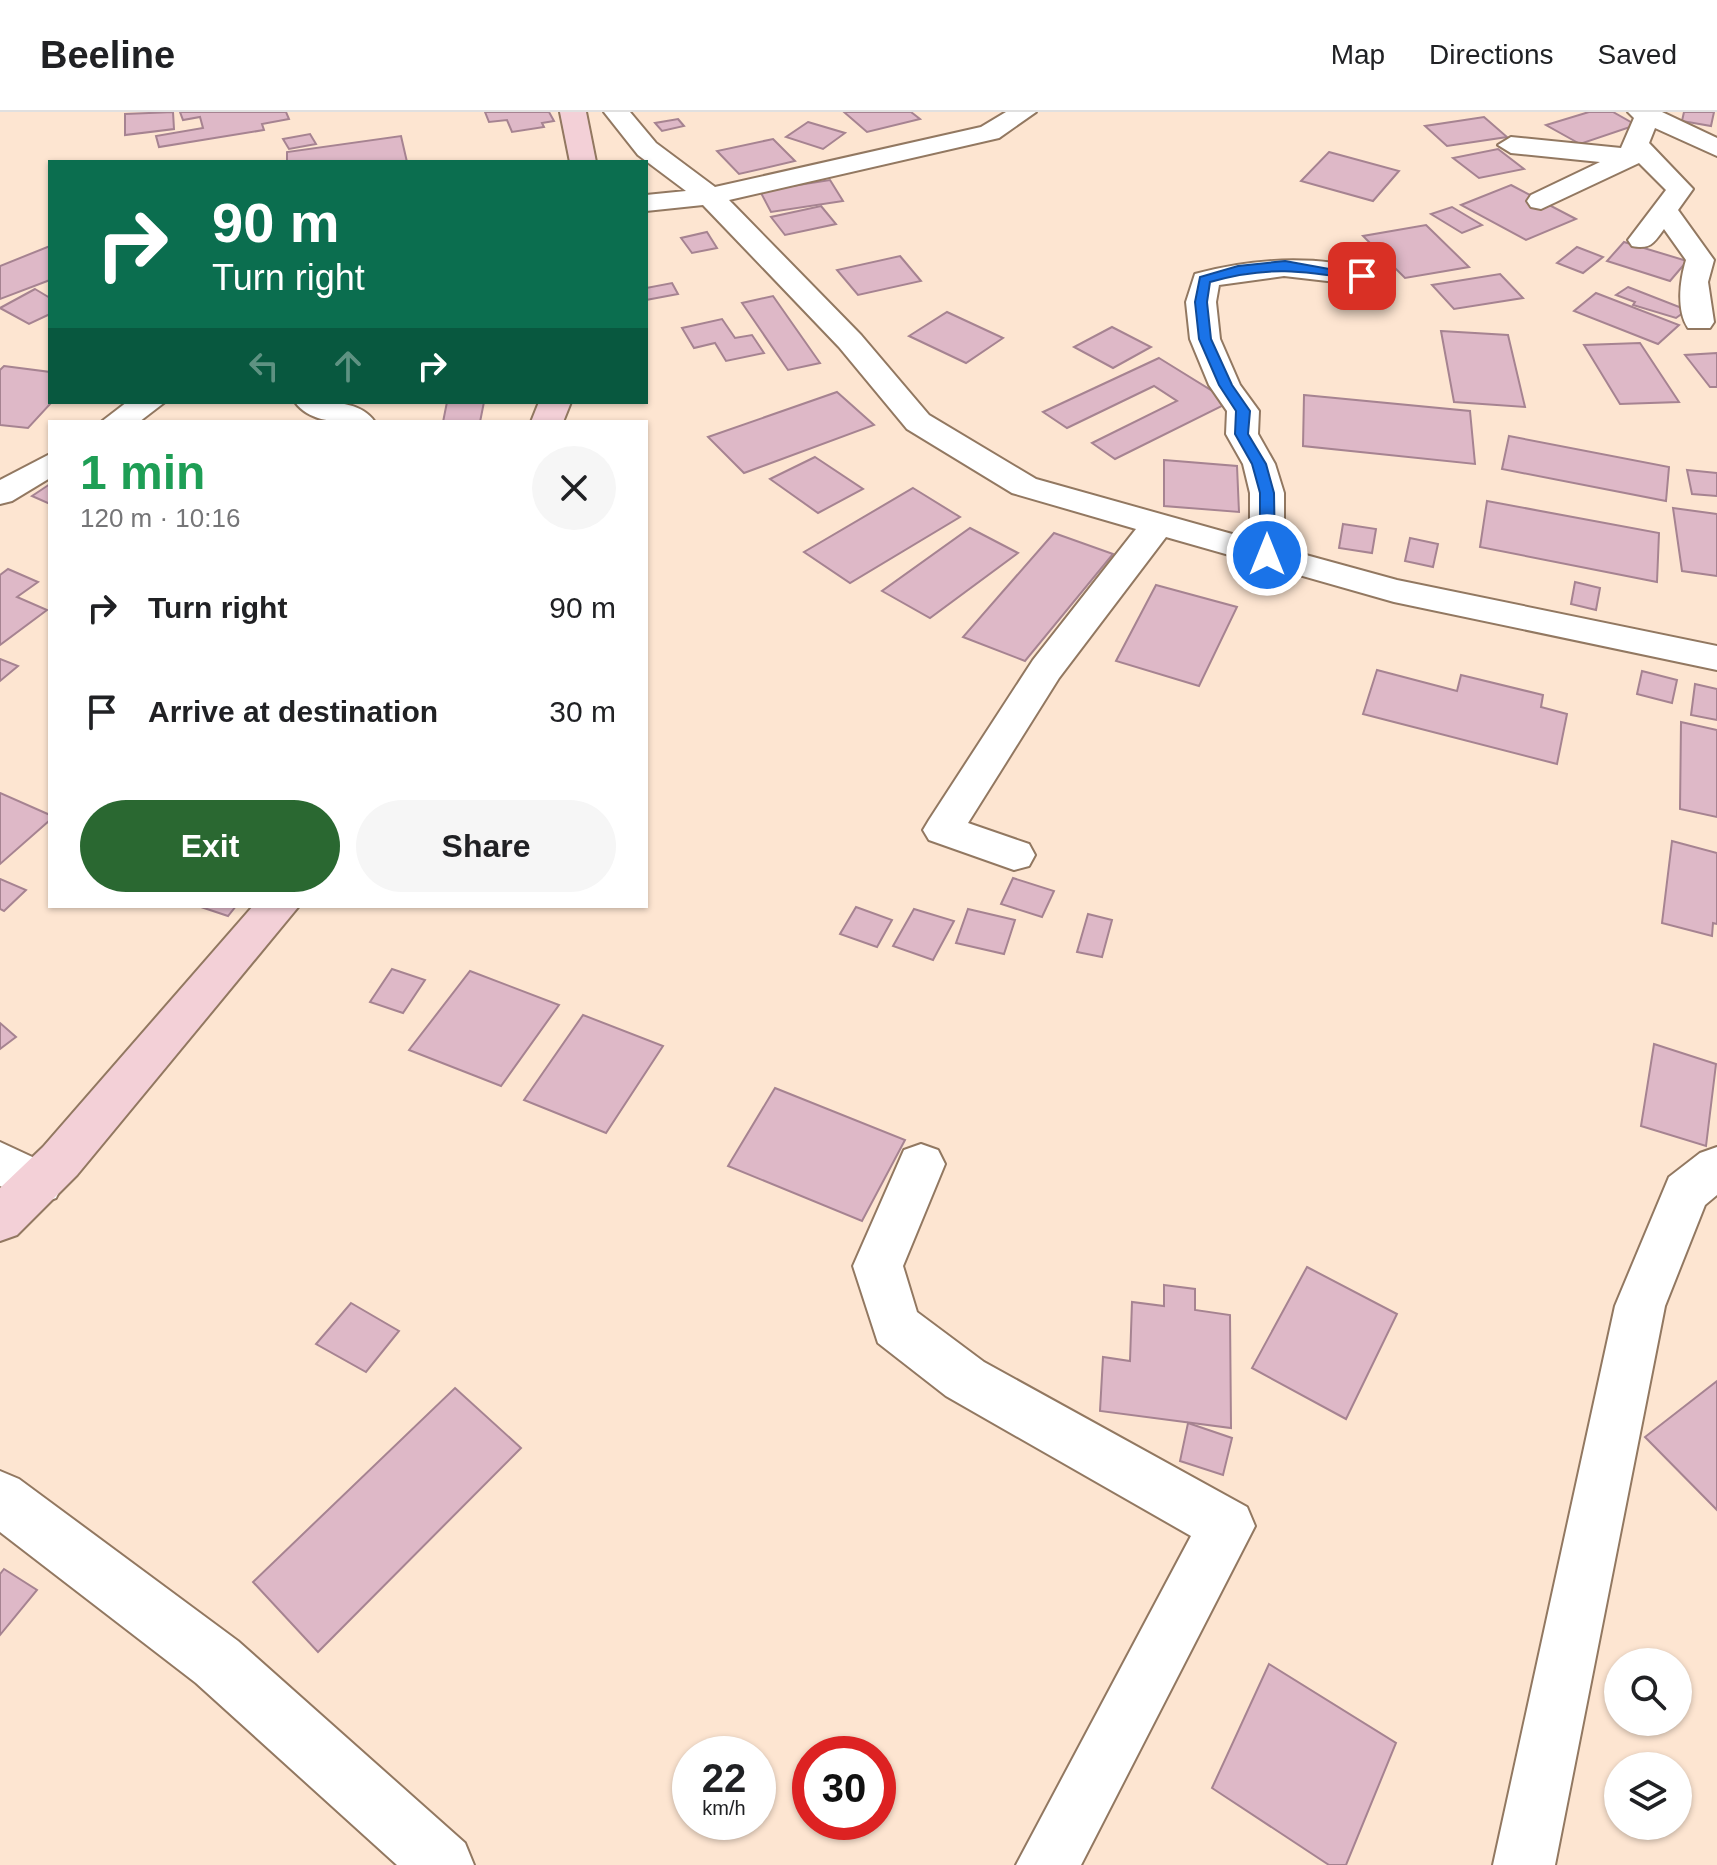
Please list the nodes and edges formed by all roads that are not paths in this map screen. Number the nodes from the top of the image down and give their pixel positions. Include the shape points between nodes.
1 (573, 112) edge
2 (617, 112) edge
3 (1023, 112) edge
4 (1645, 113) edge
5 (1511, 145) dead end
6 (1717, 148) edge
7 (1633, 151) junction
8 (583, 160) edge
9 (710, 196) junction
10 (1541, 201) dead end
11 (648, 203) edge
12 (1664, 210) junction
13 (1642, 240) dead end
14 (1362, 276) dead end
15 (1699, 322) dead end
16 (146, 404) edge
17 (316, 404) edge
18 (120, 420) edge
19 (354, 420) edge
20 (48, 465) edge
21 (0, 494) edge
22 (1158, 524) junction
23 (1267, 555) junction
24 (1717, 658) edge
25 (1014, 855) dead end
26 (276, 908) edge
27 (921, 1164) dead end
28 (1717, 1167) edge
29 (19, 1172) edge
30 (0, 1220) edge
31 (0, 1498) edge
32 (443, 1865) edge
33 (1047, 1865) edge
34 (1524, 1865) edge

1 - 8 main road
2 - 9 street via 647,149
3 - 9 street via 990,133
4 - 6 street
4 - 7 street
5 - 7 street
7 - 10 street
7 - 12 street via 1680,189
9 - 11 street
9 - 22 street via 850,341 918,422 1024,486
12 - 13 street
12 - 15 street via 1700,260 1694,282
14 - 23 street via 1285,265 1205,280 1205,339 1243,411 1242,434 1267,493
16 - 18 street
17 - 19 street
20 - 21 street
22 - 23 street
22 - 25 street via 1046,669 943,830
23 - 24 street via 1394,591
26 - 29 main road
27 - 33 street via 878,1266 896,1326 965,1379 1227,1526
28 - 34 street via 1686,1192 1640,1306
29 - 30 main road
31 - 32 street via 217,1662

